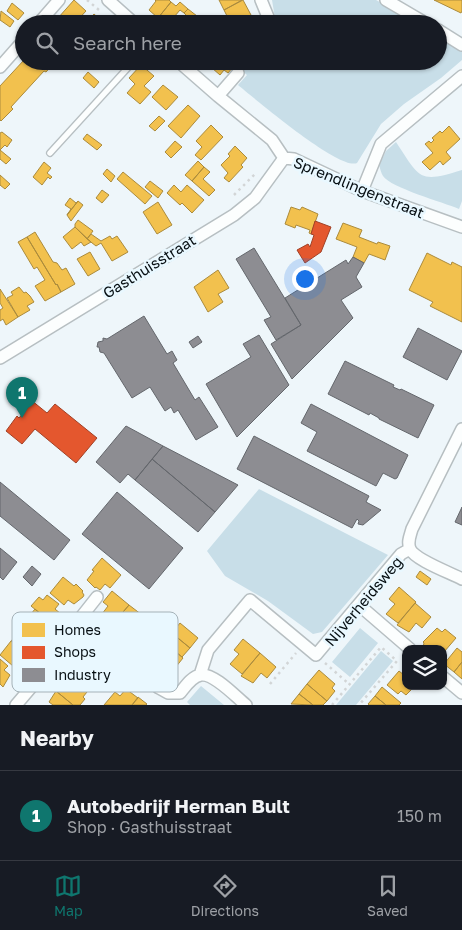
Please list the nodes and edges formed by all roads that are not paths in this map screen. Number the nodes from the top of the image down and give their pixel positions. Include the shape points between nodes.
1 (59, 0) edge
2 (108, 0) edge
3 (261, 0) edge
4 (386, 0) edge
5 (46, 15) edge
6 (125, 15) edge
7 (267, 15) edge
8 (412, 15) edge
9 (447, 36) edge
10 (462, 45) edge
11 (15, 50) edge
12 (0, 67) edge
13 (126, 70) edge
14 (188, 70) edge
15 (238, 73) dead end
16 (462, 76) edge
17 (218, 96) junction
18 (50, 153) dead end
19 (284, 158) junction
20 (362, 191) junction
21 (462, 227) edge
22 (0, 358) edge
23 (462, 430) edge
24 (410, 549) junction
25 (462, 579) edge
26 (97, 597) dead end
27 (358, 605) junction
28 (85, 612) edge
29 (405, 645) edge
30 (200, 675) junction
31 (447, 680) edge
32 (27, 692) edge
33 (462, 693) edge
34 (169, 699) edge
35 (16, 705) edge
36 (246, 705) edge

1 - 5 street
2 - 6 street
3 - 7 street
4 - 8 street
9 - 10 street
11 - 12 street
13 - 18 lane
14 - 17 street
15 - 17 street
16 - 20 street via 381,144
17 - 19 street via 272,140
19 - 20 street, Sprendlingenstraat via 311,166
19 - 22 street, Gasthuisstraat via 255,198 234,215
20 - 21 street, Sprendlingenstraat
23 - 24 street, Nijverheidsweg via 412,529 408,542
24 - 25 street, Nijverheidsweg via 420,558
24 - 27 street, Nijverheidsweg via 401,554
26 - 28 street
27 - 29 street
27 - 30 street, Nijverheidsweg via 316,655 250,600 208,650
30 - 34 street
30 - 36 street via 210,676
31 - 33 street
32 - 35 street

